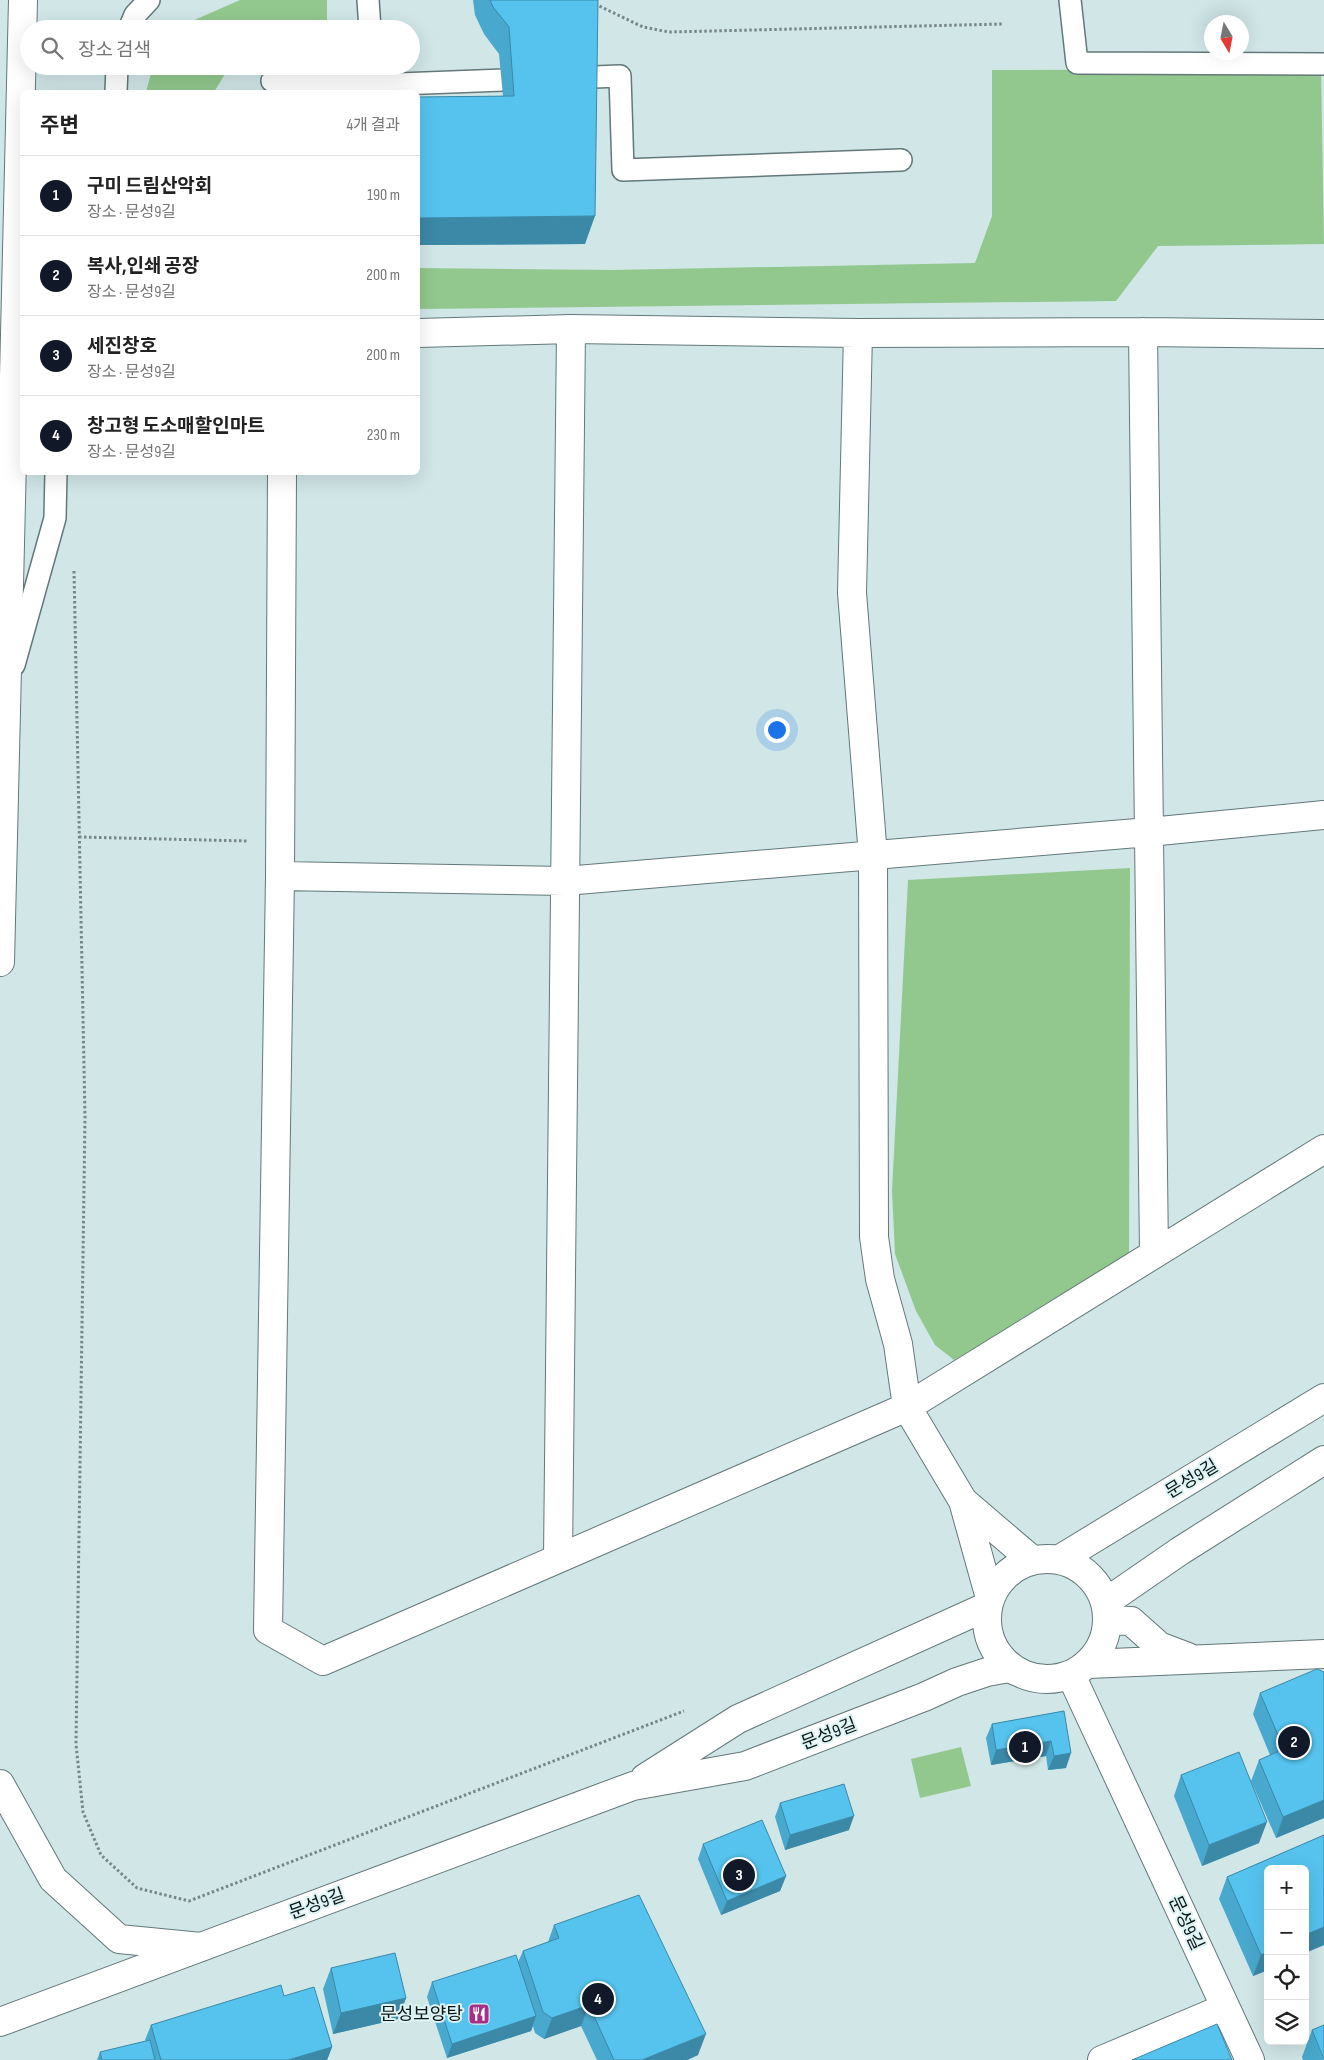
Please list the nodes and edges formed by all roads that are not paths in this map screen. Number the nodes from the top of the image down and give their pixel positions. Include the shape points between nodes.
1 (23, 0) edge
2 (149, 0) edge
3 (368, 0) edge
4 (1070, 0) edge
5 (23, 20) edge
6 (133, 20) edge
7 (369, 20) edge
8 (1324, 64) edge
9 (21, 75) edge
10 (117, 75) edge
11 (373, 76) edge
12 (272, 81) dead end
13 (21, 90) edge
14 (116, 90) edge
15 (20, 130) edge
16 (901, 160) dead end
17 (571, 329) junction
18 (1143, 332) junction
19 (420, 333) edge
20 (858, 333) junction
21 (1324, 334) edge
22 (56, 475) edge
23 (282, 475) edge
24 (7, 691) junction
25 (1324, 815) edge
26 (1149, 832) junction
27 (873, 856) junction
28 (280, 876) junction
29 (565, 881) junction
30 (0, 962) edge
31 (1324, 1149) edge
32 (1154, 1254) junction
33 (1324, 1398) edge
34 (907, 1407) junction
35 (1324, 1460) edge
36 (963, 1501) junction
37 (558, 1558) junction
38 (1060, 1559) junction
39 (1032, 1560) junction
40 (989, 1602) junction
41 (1107, 1611) junction
42 (1324, 1654) edge
43 (1210, 1660) junction
44 (1079, 1669) junction
45 (1018, 1672) junction
46 (0, 1784) edge
47 (633, 1786) junction
48 (201, 1947) junction
49 (1226, 2008) junction
50 (0, 2022) edge
51 (1102, 2060) edge
52 (1250, 2060) edge

1 - 5 street
2 - 6 lane
3 - 7 lane
4 - 8 lane via 1077,63
9 - 13 street
10 - 14 lane
11 - 12 lane
11 - 16 lane via 620,76 623,170
15 - 24 street
17 - 19 street
17 - 20 street
17 - 29 street
18 - 20 street
18 - 21 street
18 - 26 street
20 - 27 street via 852,593
22 - 24 lane via 55,518
23 - 28 street
24 - 30 street
25 - 26 street
26 - 27 street
26 - 32 street
27 - 29 street
27 - 34 street via 874,1237 880,1278 898,1344
28 - 29 street
28 - 37 street via 268,1630 323,1661
29 - 37 street
31 - 32 street
32 - 34 street
33 - 38 street, 문성9길
34 - 36 street
34 - 37 street
35 - 41 street via 1180,1552
36 - 39 street
36 - 40 street
38 - 39 street
38 - 41 street via 1089,1574 1099,1587
39 - 40 street via 1016,1566 1003,1577
40 - 45 street via 987,1625 992,1644 1002,1660
40 - 47 street, 문성9길 via 738,1718
41 - 43 street via 1132,1621 1159,1646 1186,1657
41 - 44 street via 1106,1636 1099,1651
42 - 43 street
43 - 44 street
44 - 45 street via 1053,1679 1035,1678
44 - 49 street, 문성9길
45 - 47 street, 문성9길 via 1009,1668 957,1682 745,1766
46 - 48 street via 53,1880 119,1939
47 - 48 street, 문성9길
48 - 50 street, 문성9길
49 - 51 street
49 - 52 street, 문성9길

